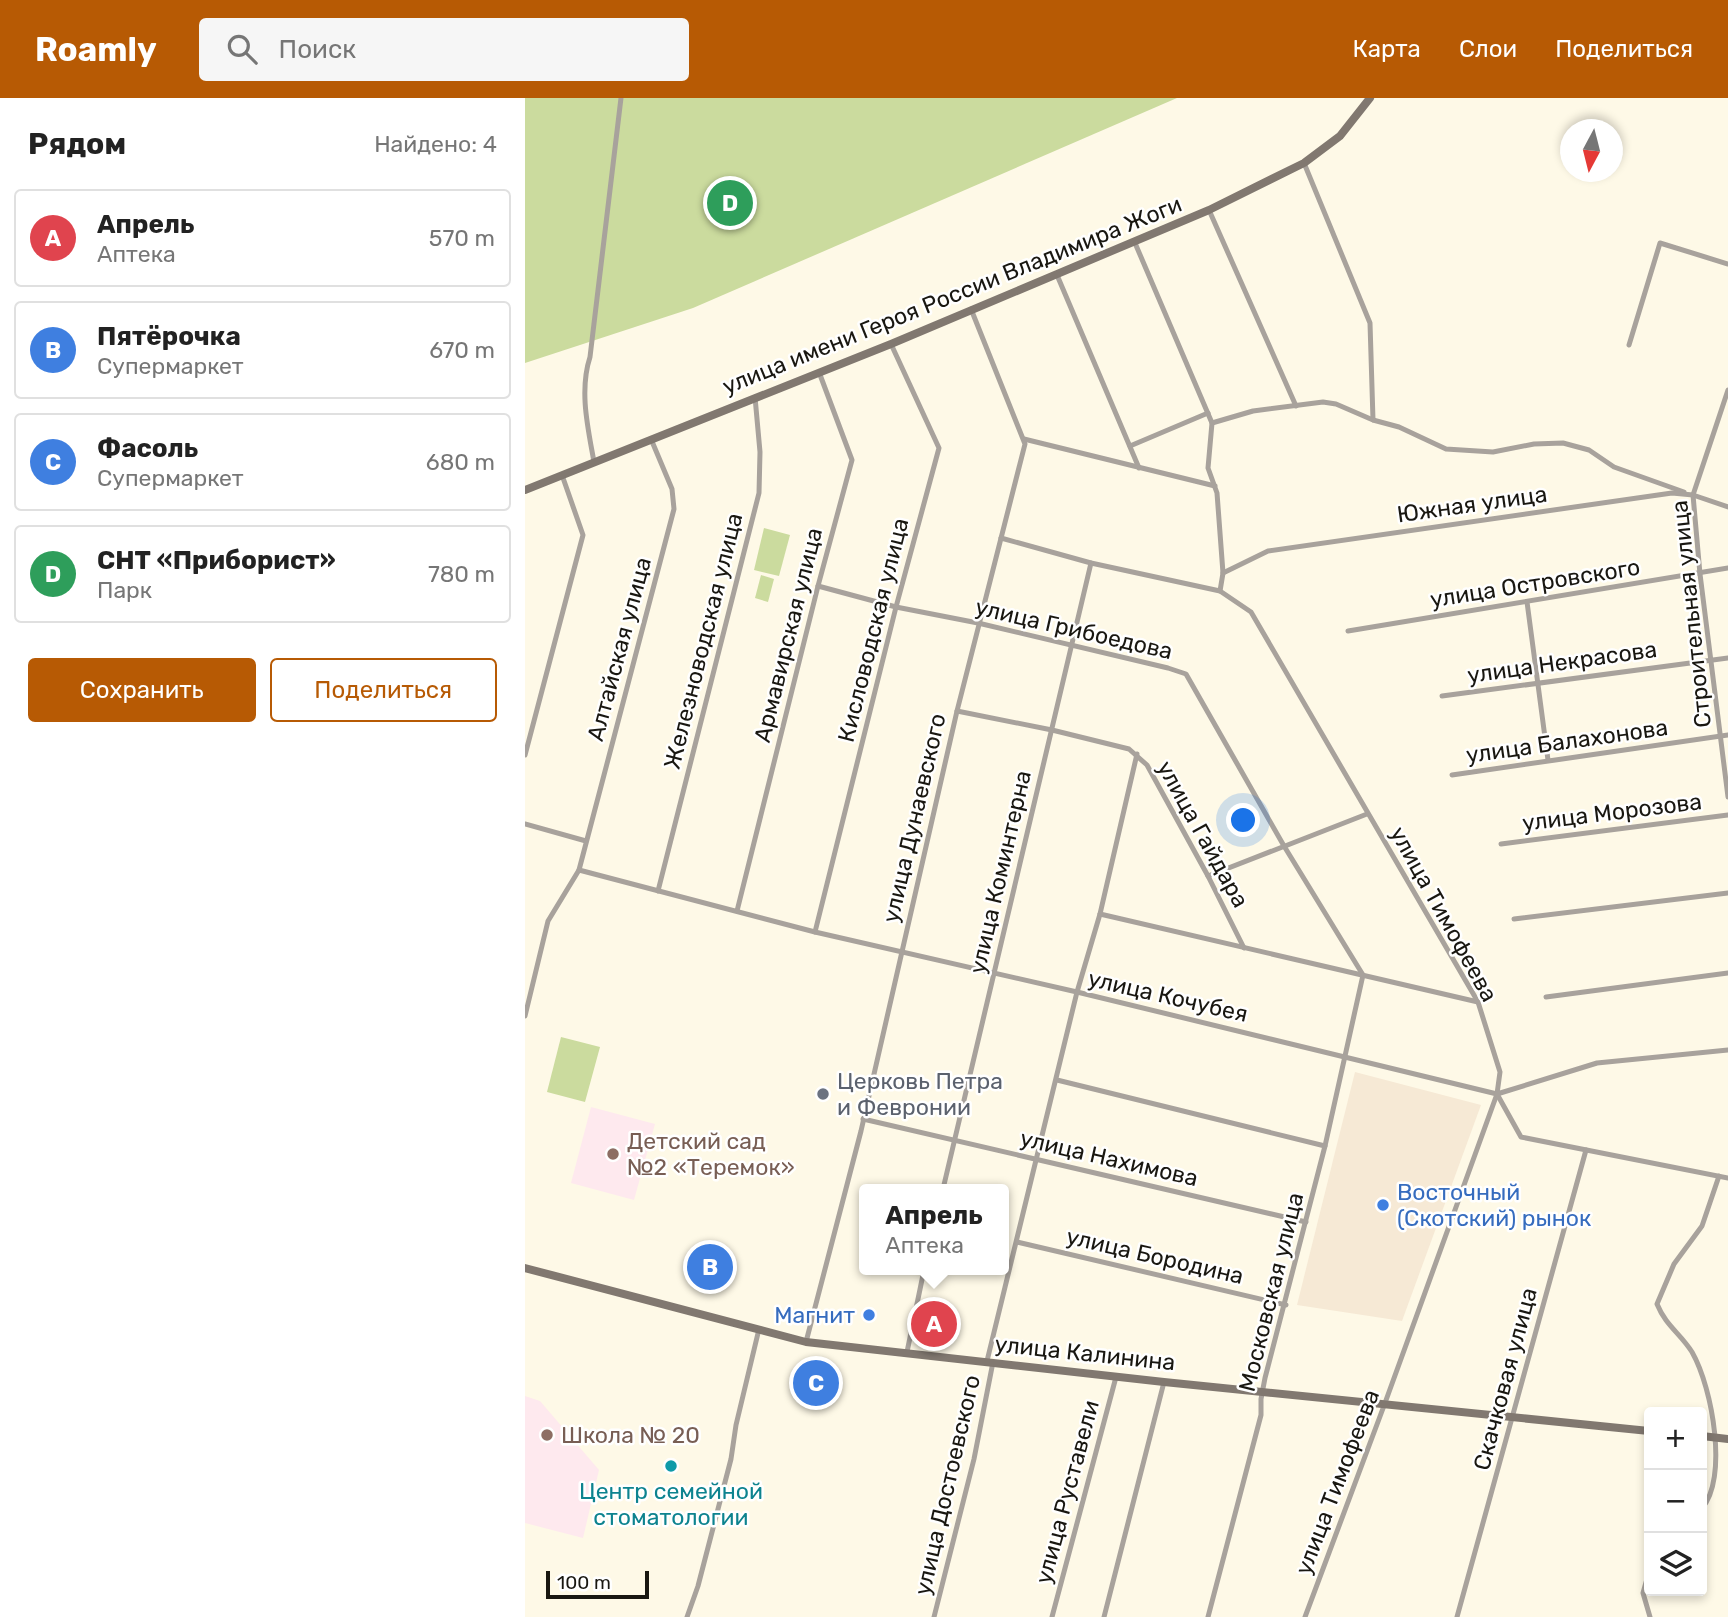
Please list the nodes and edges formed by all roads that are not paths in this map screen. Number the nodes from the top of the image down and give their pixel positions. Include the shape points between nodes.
1 (621, 98) edge
2 (1370, 98) edge
3 (1304, 163) junction
4 (1209, 210) junction
5 (1135, 243) junction
6 (1728, 264) edge
7 (1057, 275) junction
8 (971, 309) junction
9 (891, 344) junction
10 (1629, 345) dead end
11 (818, 371) junction
12 (1728, 390) edge
13 (755, 397) junction
14 (1296, 406) junction
15 (1208, 412) junction
16 (1373, 420) junction
17 (1212, 423) junction
18 (651, 439) junction
19 (1023, 439) junction
20 (1130, 446) junction
21 (594, 462) junction
22 (1139, 468) junction
23 (562, 475) junction
24 (1215, 486) junction
25 (525, 490) edge
26 (1693, 495) junction
27 (1728, 507) edge
28 (1001, 538) junction
29 (1091, 563) junction
30 (1728, 568) edge
31 (1223, 573) junction
32 (1700, 574) junction
33 (818, 586) junction
34 (1220, 591) junction
35 (1527, 602) junction
36 (896, 607) junction
37 (978, 623) junction
38 (1348, 631) dead end
39 (1071, 646) junction
40 (1728, 658) edge
41 (1710, 660) junction
42 (1538, 683) junction
43 (1442, 696) dead end
44 (957, 711) junction
45 (1052, 730) junction
46 (1728, 735) edge
47 (1720, 736) junction
48 (1137, 754) junction
49 (525, 755) edge
50 (1548, 760) junction
51 (1452, 775) dead end
52 (1728, 797) edge
53 (1367, 814) junction
54 (1728, 815) edge
55 (525, 824) edge
56 (586, 841) junction
57 (1501, 844) dead end
58 (1284, 846) junction
59 (579, 870) junction
60 (1208, 876) junction
61 (659, 891) junction
62 (1728, 893) edge
63 (737, 911) junction
64 (1100, 914) junction
65 (1514, 919) dead end
66 (815, 932) junction
67 (1244, 948) junction
68 (902, 953) junction
69 (1728, 972) edge
70 (994, 974) junction
71 (1363, 975) junction
72 (1077, 992) junction
73 (1546, 997) dead end
74 (1478, 1002) junction
75 (525, 1016) edge
76 (1728, 1051) edge
77 (1347, 1057) junction
78 (1057, 1080) junction
79 (1496, 1094) junction
80 (863, 1119) junction
81 (955, 1140) junction
82 (1325, 1146) junction
83 (1586, 1150) junction
84 (1038, 1160) junction
85 (1719, 1176) junction
86 (1728, 1178) edge
87 (944, 1184) edge
88 (1306, 1222) junction
89 (1017, 1242) junction
90 (525, 1268) edge
91 (923, 1275) edge
92 (1286, 1305) junction
93 (759, 1329) junction
94 (806, 1342) junction
95 (907, 1352) junction
96 (990, 1362) junction
97 (1116, 1376) junction
98 (1164, 1382) junction
99 (1264, 1391) junction
100 (1385, 1404) junction
101 (1514, 1415) junction
102 (1644, 1429) edge
103 (1707, 1437) edge
104 (1726, 1439) edge
105 (1724, 1452) dead end
106 (1722, 1484) dead end
107 (1707, 1505) edge
108 (1644, 1590) edge
109 (687, 1617) edge
110 (934, 1617) edge
111 (1052, 1617) edge
112 (1104, 1617) edge
113 (1208, 1617) edge
114 (1305, 1617) edge
115 (1457, 1617) edge
116 (1650, 1617) edge

1 - 21 street via 586,377 585,408
2 - 3 main road, улица имени Героя России Владимира Жоги via 1340,136
3 - 4 main road, улица имени Героя России Владимира Жоги
3 - 16 street via 1370,323
4 - 5 main road, улица имени Героя России Владимира Жоги
4 - 14 street
5 - 7 main road, улица имени Героя России Владимира Жоги
5 - 15 street
6 - 10 street via 1660,243
7 - 8 main road, улица имени Героя России Владимира Жоги
7 - 20 street
8 - 9 main road, улица имени Героя России Владимира Жоги
8 - 19 street
9 - 11 main road, улица имени Героя России Владимира Жоги
9 - 36 street, Кисловодская улица via 939,448
11 - 13 main road, улица имени Героя России Владимира Жоги
11 - 33 street, Армавирская улица via 852,460
12 - 26 street, Строительная улица
13 - 18 main road, улица имени Героя России Владимира Жоги
13 - 61 street, Железноводская улица via 758,493
14 - 16 street via 1336,404
14 - 17 street via 1253,411
15 - 17 street
15 - 20 street
16 - 26 street via 1446,449 1493,452 1563,443
17 - 24 street via 1208,468
18 - 21 main road, улица имени Героя России Владимира Жоги
18 - 56 street, Алтайская улица via 673,489 674,509
19 - 22 street
19 - 28 street, улица Дунаевского
20 - 22 street
21 - 23 main road, улица имени Героя России Владимира Жоги
22 - 24 street
23 - 25 main road, улица имени Героя России Владимира Жоги
23 - 49 street via 583,535
24 - 31 street
26 - 27 street, Южная улица
26 - 31 street, Южная улица via 1672,493 1268,551
26 - 32 street, Строительная улица
28 - 29 street, улица Тимофеева
28 - 37 street, улица Дунаевского
29 - 34 street, улица Тимофеева
29 - 39 street, улица Коминтерна
30 - 32 street, улица Островского
31 - 34 street
32 - 35 street, улица Островского
32 - 41 street, Строительная улица
33 - 36 street, улица Грибоедова
33 - 63 street, Армавирская улица
34 - 53 street, улица Тимофеева via 1251,612
35 - 38 street, улица Островского
35 - 42 street
36 - 37 street, улица Грибоедова
36 - 66 street, Кисловодская улица
37 - 39 street, улица Грибоедова
37 - 44 street, улица Дунаевского
39 - 45 street, улица Коминтерна
39 - 58 street, улица Грибоедова via 1186,674
40 - 41 street, улица Некрасова
41 - 42 street, улица Некрасова
41 - 47 street, Строительная улица
42 - 43 street, улица Некрасова
42 - 50 street
44 - 45 street, улица Гайдара
44 - 68 street, улица Дунаевского
45 - 48 street, улица Гайдара
45 - 70 street, улица Коминтерна
46 - 47 street, улица Балахонова
47 - 50 street, улица Балахонова
47 - 52 street, Строительная улица
48 - 60 street, улица Гайдара
48 - 64 street, улица Достоевского
50 - 51 street, улица Балахонова
53 - 58 street
53 - 74 street, улица Тимофеева
54 - 57 street, улица Морозова
55 - 56 street
56 - 59 street, Алтайская улица
58 - 60 street
58 - 71 street, улица Грибоедова
59 - 61 street, улица Кочубея
59 - 75 street, Алтайская улица via 548,920
60 - 67 street, улица Гайдара
61 - 63 street, улица Кочубея
62 - 65 street
63 - 66 street, улица Кочубея
64 - 67 street
64 - 72 street, улица Достоевского
66 - 68 street, улица Кочубея
67 - 71 street
68 - 70 street, улица Кочубея
68 - 80 street, улица Дунаевского
69 - 73 street
70 - 72 street, улица Кочубея
70 - 81 street, улица Коминтерна
71 - 74 street
71 - 77 street, Московская улица
72 - 77 street, улица Кочубея
72 - 78 street, улица Достоевского
74 - 79 street, улица Тимофеева via 1500,1072
76 - 79 street via 1597,1063
77 - 79 street, улица Кочубея
77 - 82 street, Московская улица
78 - 82 street
78 - 84 street, улица Достоевского
79 - 83 street via 1521,1137
79 - 100 street, улица Тимофеева
80 - 81 street, улица Нахимова
80 - 94 street, улица Дунаевского
81 - 84 street, улица Нахимова
81 - 87 street, улица Коминтерна
82 - 88 street, Московская улица
83 - 85 street
83 - 101 street, Скачковая улица
84 - 88 street, улица Нахимова
84 - 89 street, улица Достоевского
85 - 86 street
85 - 104 street via 1702,1226 1674,1264 1657,1304 1690,1350 1714,1396
88 - 92 street, Московская улица
89 - 92 street, улица Бородина
89 - 96 street, улица Достоевского
90 - 93 main road, улица Калинина
91 - 95 street
92 - 99 street, Московская улица
93 - 94 main road, улица Калинина
93 - 109 street via 731,1459
94 - 95 main road, улица Калинина
95 - 96 main road, улица Калинина
96 - 97 main road, улица Калинина
96 - 110 street, улица Достоевского via 974,1459
97 - 98 main road, улица Калинина
97 - 111 street, улица Руставели
98 - 99 main road, улица Калинина
98 - 112 street
99 - 100 main road, улица Калинина
99 - 113 street, Московская улица
100 - 101 main road, улица Калинина
100 - 114 street, улица Тимофеева
101 - 102 main road, улица Калинина
101 - 115 street, Скачковая улица
103 - 104 main road
104 - 105 street
106 - 107 street
108 - 116 street

